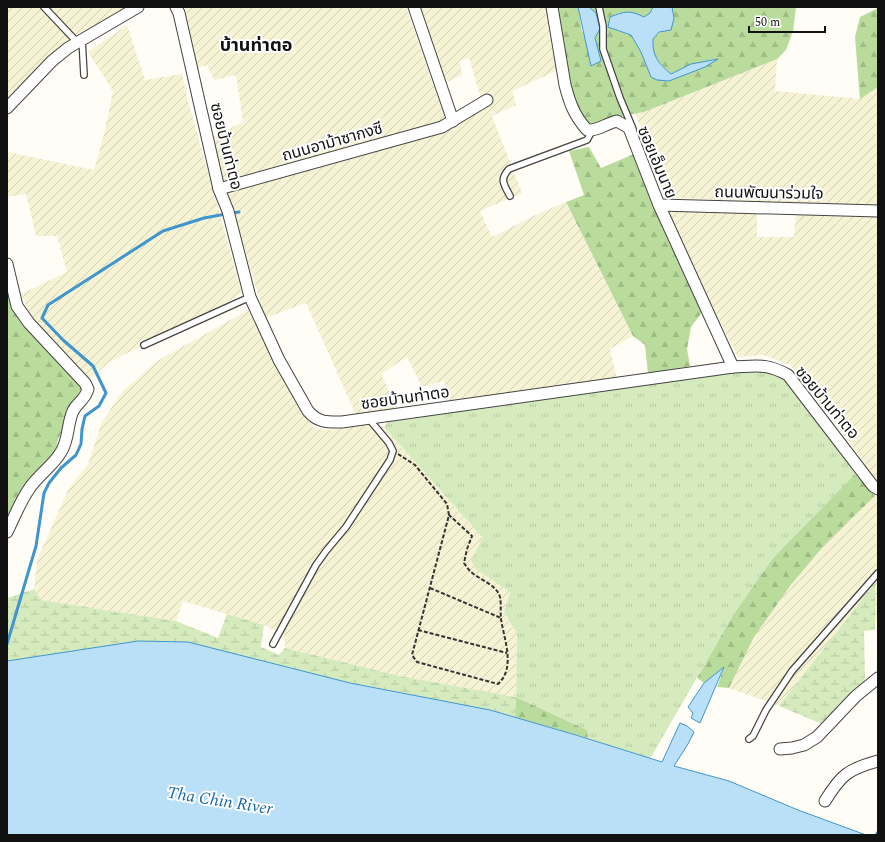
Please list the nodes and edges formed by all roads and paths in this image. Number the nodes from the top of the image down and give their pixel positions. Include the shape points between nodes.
1 (44, 7) edge
2 (138, 7) edge
3 (176, 7) edge
4 (414, 7) edge
5 (552, 7) edge
6 (599, 7) edge
7 (79, 41) junction
8 (84, 75) dead end
9 (487, 100) dead end
10 (7, 108) edge
11 (453, 121) junction
12 (592, 131) junction
13 (219, 189) junction
14 (510, 196) dead end
15 (661, 205) junction
16 (878, 211) edge
17 (7, 264) edge
18 (250, 297) junction
19 (144, 345) dead end
20 (734, 368) junction
21 (369, 418) junction
22 (393, 451) junction
23 (878, 489) edge
24 (449, 514) junction
25 (7, 532) edge
26 (878, 573) edge
27 (430, 588) junction
28 (501, 618) junction
29 (418, 630) junction
30 (273, 644) dead end
31 (507, 653) junction
32 (878, 678) edge
33 (749, 739) dead end
34 (780, 749) dead end
35 (878, 761) edge
36 (825, 801) dead end

1 - 7 lane
2 - 7 street
3 - 13 street, ซอยบ้านท่าตอ
4 - 11 street
5 - 12 street via 568,97 577,119 587,130
6 - 15 lane via 603,49
7 - 8 lane
7 - 10 street via 52,61
9 - 11 street, ถนนอาม้าซากงซี
11 - 13 street, ถนนอาม้าซากงซี via 442,127
12 - 14 lane via 587,140 509,169 502,181
12 - 15 street, ซอยเอ็มนาย via 617,121 629,128
13 - 18 street, ซอยบ้านท่าตอ via 228,211
15 - 16 street, ถนนพัฒนาร่วมใจ
15 - 20 street, ซอยเอ็มนาย
17 - 25 street via 18,306 29,323 88,389 85,397 72,412 62,451 29,489
18 - 19 lane
18 - 21 street, ซอยบ้านท่าตอ via 279,360 314,418 324,422 342,422
20 - 21 street, ซอยบ้านท่าตอ
20 - 23 street, ซอยบ้านท่าตอ via 760,365 775,368 788,375
21 - 22 lane
22 - 24 path via 415,465 446,504
22 - 30 lane via 390,460 346,527 316,565
24 - 27 path
24 - 28 path via 472,536 464,563 500,595
26 - 33 lane via 792,671
27 - 28 path
27 - 29 path
28 - 31 path
29 - 31 path
29 - 31 path via 412,655 417,662 459,674 498,684 506,670
32 - 34 street via 856,696 817,737 804,745
35 - 36 street via 848,772 839,780

